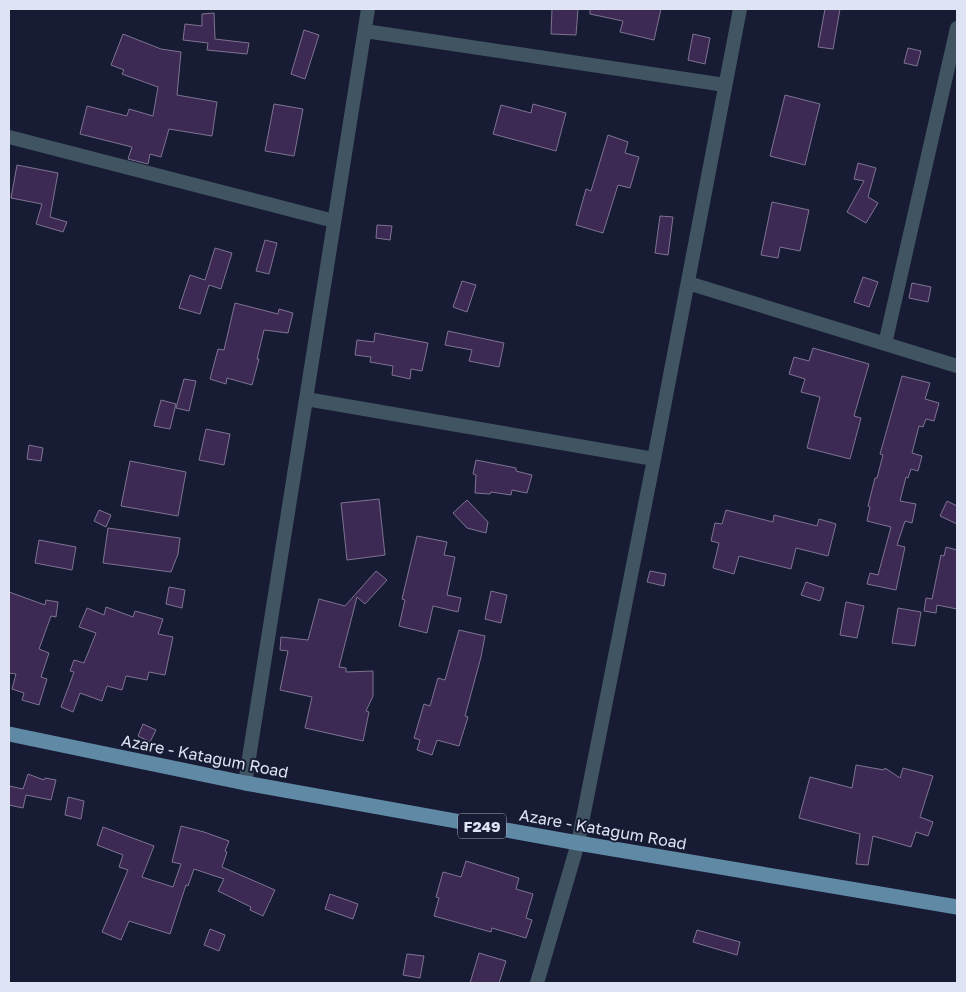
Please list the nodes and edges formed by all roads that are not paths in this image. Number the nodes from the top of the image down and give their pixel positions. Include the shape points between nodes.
1 (368, 9) edge
2 (740, 9) edge
3 (957, 28) edge
4 (364, 31) junction
5 (726, 85) junction
6 (9, 137) edge
7 (334, 221) junction
8 (688, 283) junction
9 (885, 344) junction
10 (957, 366) edge
11 (306, 399) junction
12 (654, 459) junction
13 (9, 734) edge
14 (245, 783) junction
15 (578, 843) junction
16 (957, 907) edge
17 (537, 983) edge

1 - 4 street
2 - 5 street
3 - 9 street
4 - 5 street
4 - 7 street
5 - 8 street
6 - 7 street
7 - 11 street
8 - 9 street
8 - 12 street
9 - 10 street
11 - 12 street
11 - 14 street
12 - 15 street
13 - 14 main road, Azare - Katagum Road / F249
14 - 15 main road, Azare - Katagum Road / F249
15 - 16 main road, Azare - Katagum Road / F249
15 - 17 street

